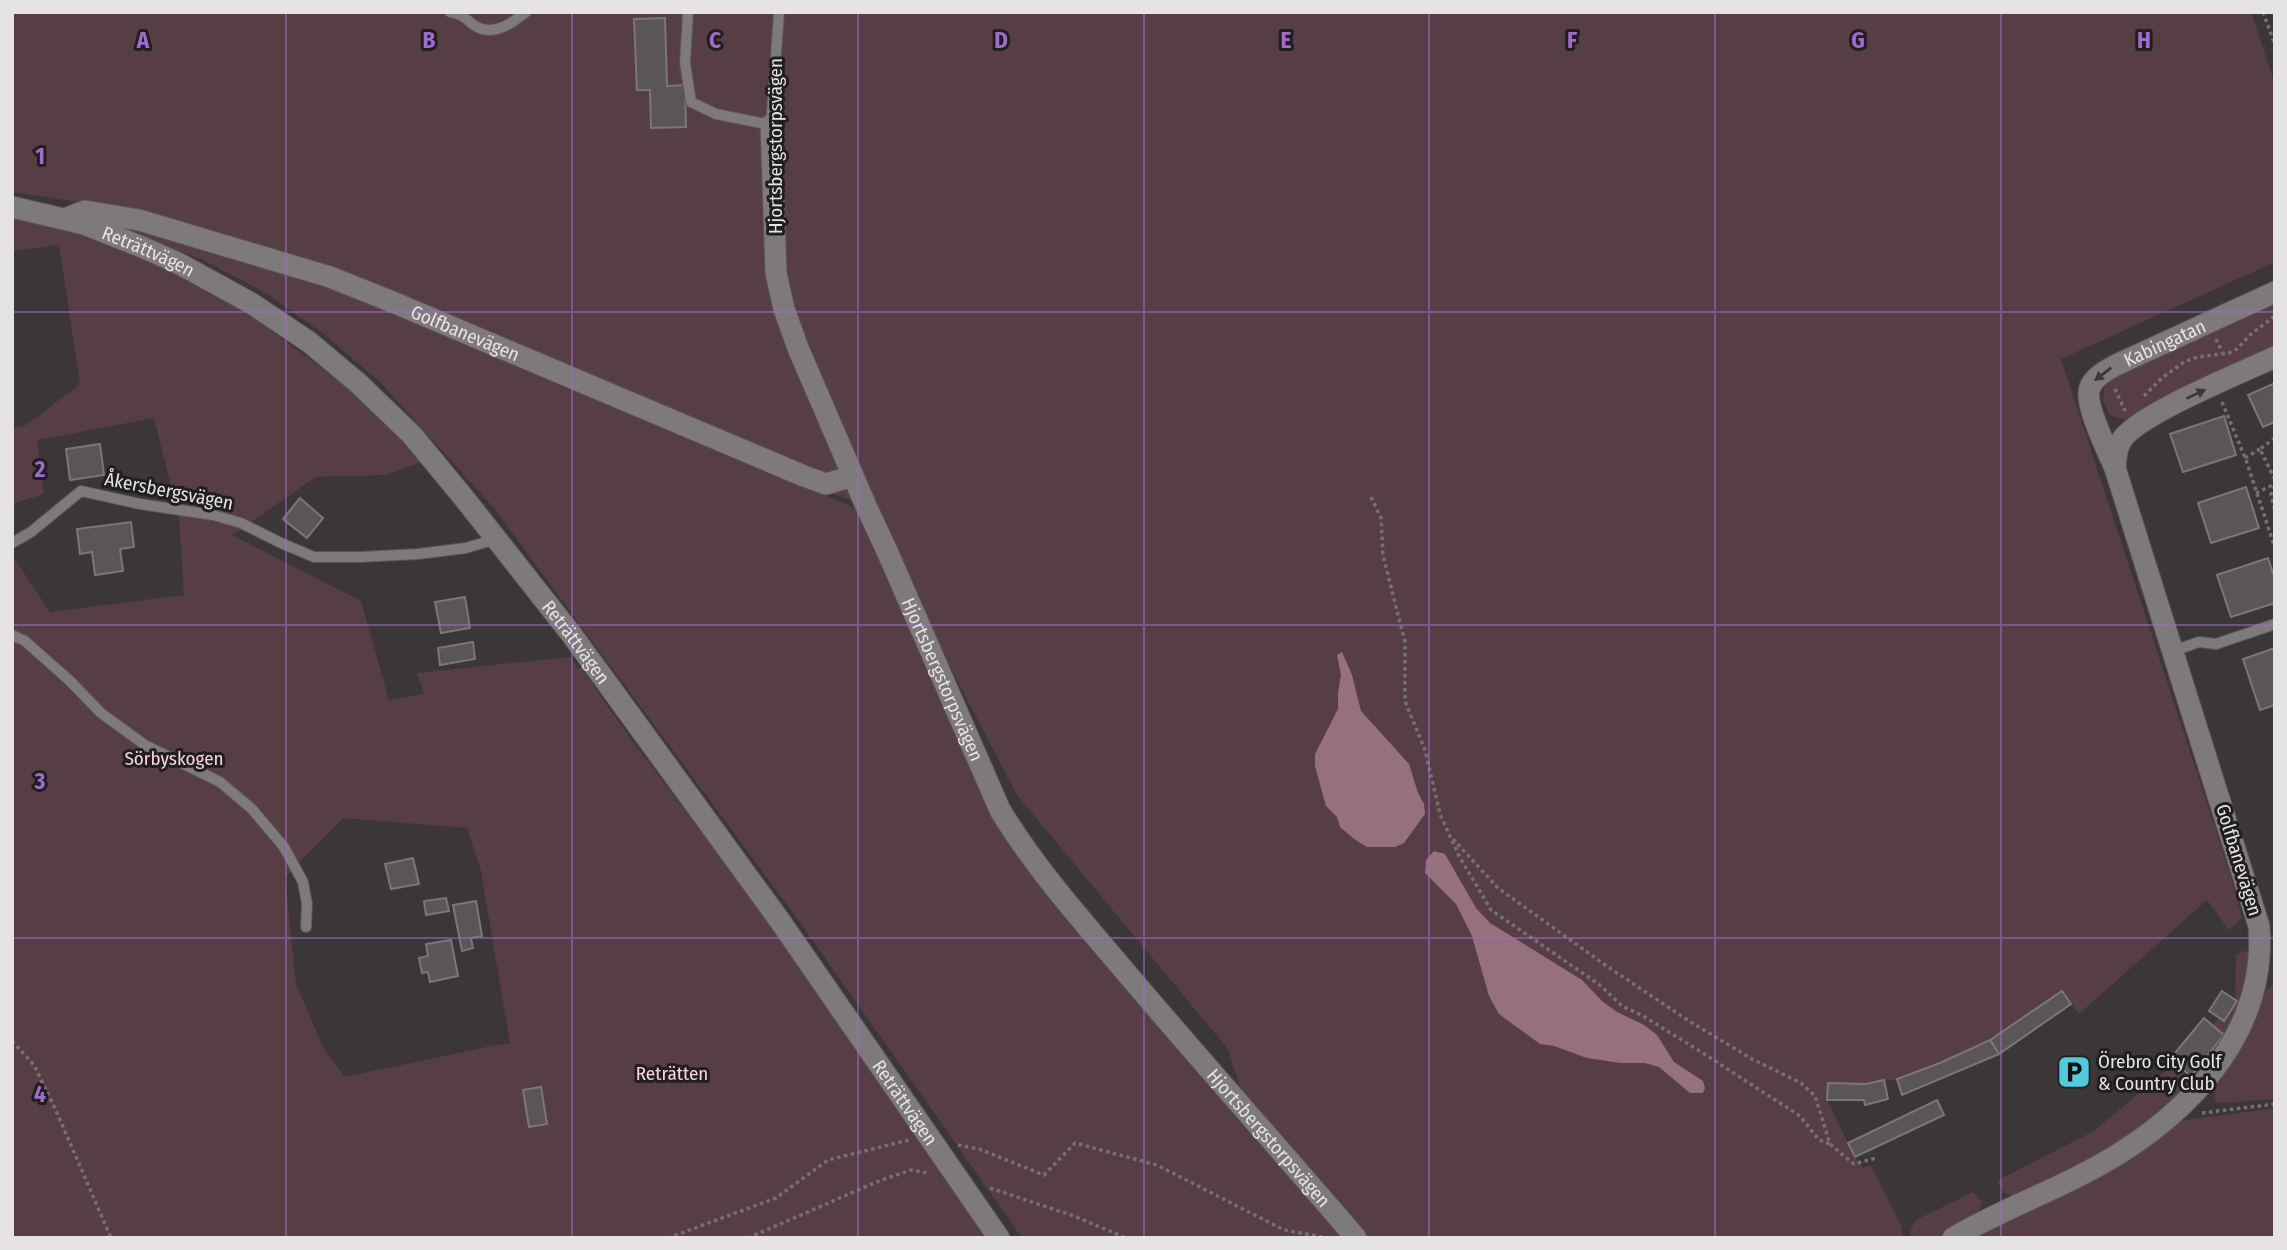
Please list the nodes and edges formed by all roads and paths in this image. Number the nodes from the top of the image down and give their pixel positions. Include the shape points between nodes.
1 (450, 12) edge
2 (526, 12) edge
3 (688, 12) edge
4 (779, 12) edge
5 (2263, 12) edge
6 (2275, 46) edge
7 (771, 125) junction
8 (12, 207) edge
9 (65, 219) junction
10 (2275, 292) edge
11 (2275, 316) edge
12 (2208, 322) junction
13 (2223, 354) junction
14 (2275, 357) edge
15 (2234, 376) junction
16 (2144, 397) dead end
17 (2134, 403) dead end
18 (2129, 418) junction
19 (2096, 419) junction
20 (2275, 438) edge
21 (2260, 449) junction
22 (2245, 458) junction
23 (2115, 468) junction
24 (853, 477) junction
25 (2275, 483) edge
26 (2256, 493) junction
27 (1371, 497) dead end
28 (2275, 512) edge
29 (496, 539) junction
30 (12, 542) edge
31 (2275, 548) edge
32 (2275, 624) edge
33 (12, 635) edge
34 (2173, 650) junction
35 (1450, 837) junction
36 (306, 927) dead end
37 (12, 1041) edge
38 (2275, 1104) edge
39 (2169, 1118) junction
40 (932, 1140) junction
41 (1830, 1144) junction
42 (1876, 1158) dead end
43 (957, 1176) junction
44 (111, 1238) edge
45 (668, 1238) edge
46 (748, 1238) edge
47 (999, 1238) edge
48 (1126, 1238) edge
49 (1328, 1238) edge
50 (1356, 1238) edge
51 (1953, 1238) edge

1 - 2 lane via 463,14 479,28 495,30
3 - 7 lane via 685,63 691,102 716,114
4 - 7 lane, Hjortsbergstorpsvägen
5 - 6 path
7 - 24 street, Hjortsbergstorpsvägen via 776,273 781,297
8 - 9 street, Reträttvägen
9 - 24 street, Golfbanevägen via 85,211 139,220 330,277 804,476 826,484
9 - 29 street, Reträttvägen via 178,263 309,342 412,435
10 - 12 street, Kabingatan
11 - 13 path via 2237,349
12 - 13 path
12 -> 19 street, Kabingatan via 2098,376 2088,395
13 - 15 path
13 - 16 path via 2184,362
14 - 15 street
18 -> 15 street via 2169,407
15 - 22 path via 2242,393 2222,402
17 - 18 path
18 - 19 street via 2117,428
18 - 23 street
19 - 23 street, Kabingatan
20 - 21 path
21 - 22 path
21 - 25 path
22 - 26 path
23 - 34 street, Golfbanevägen
24 - 50 street, Hjortsbergstorpsvägen via 1000,810 1018,839 1084,923
25 - 26 path
25 - 28 path via 2271,494
26 - 31 path
27 - 35 path via 1381,518 1382,555 1405,642 1405,701 1425,750
29 - 30 lane, Åkersbergsvägen via 418,554 314,556 213,515 81,491
29 - 40 street, Reträttvägen via 572,635 780,921
32 - 34 lane via 2216,644 2199,642
33 - 36 lane via 25,641 101,713 145,745 220,782 252,809 284,847 303,882
34 - 39 street, Golfbanevägen via 2249,891 2260,949 2255,986 2236,1038 2204,1085
35 - 41 path via 1491,910 1600,985 1622,1006 1800,1116 1819,1140
35 - 41 path via 1498,888 1608,967 1741,1053 1801,1083 1815,1096
37 - 44 path via 34,1065
38 - 39 path
39 - 51 street, Golfbanevägen via 2110,1159
40 - 43 street, Reträttvägen
40 - 45 path via 920,1138 828,1160 776,1198
40 - 49 path via 979,1149 1044,1175 1075,1143 1157,1165 1284,1230
41 - 42 path via 1854,1164
43 - 46 path via 911,1170
43 - 47 street, Reträttvägen
43 - 48 path

